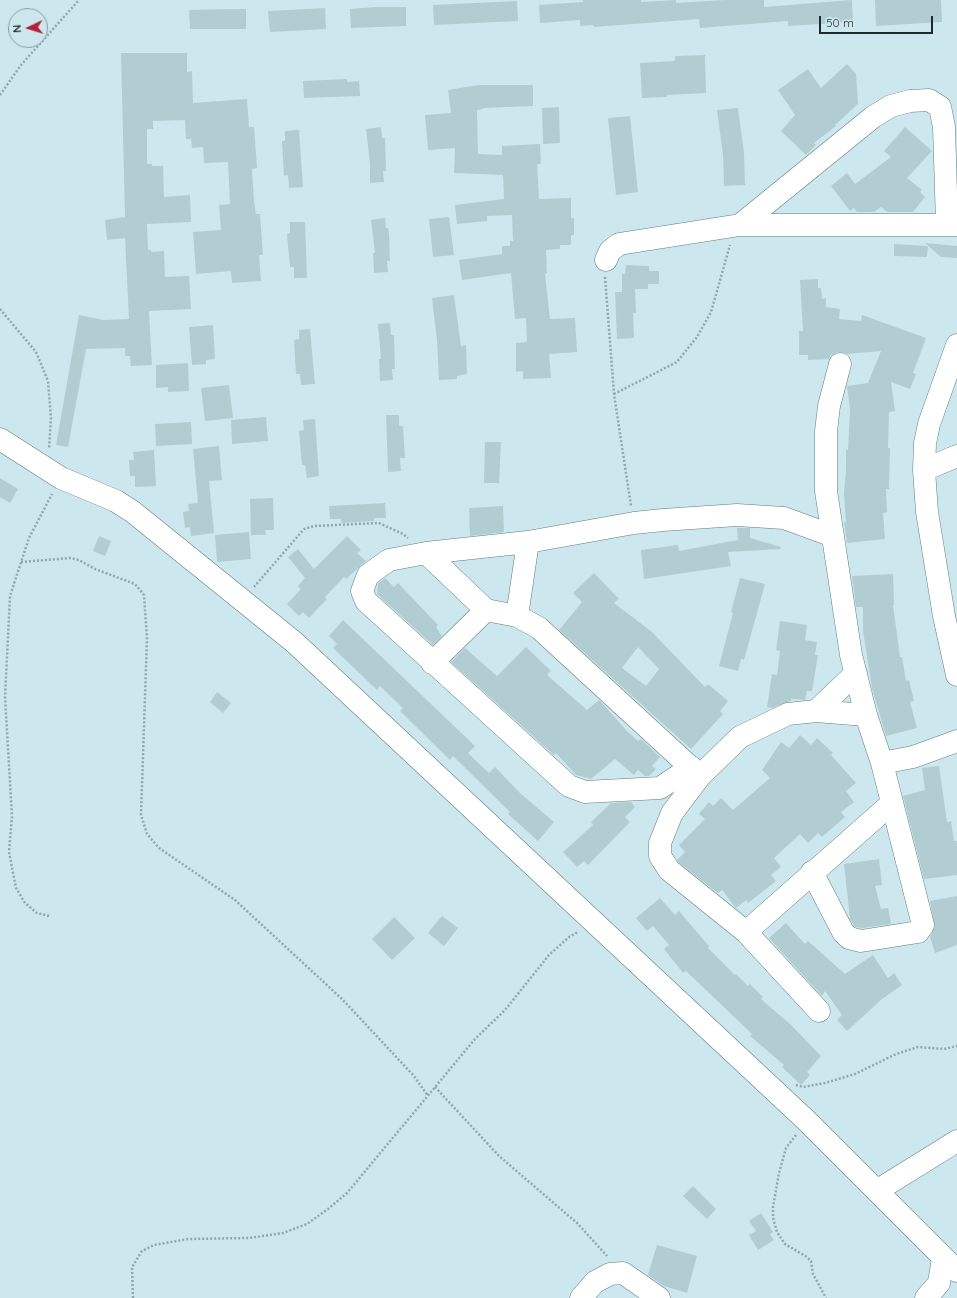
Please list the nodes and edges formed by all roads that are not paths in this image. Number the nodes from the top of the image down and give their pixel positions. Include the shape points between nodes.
1 (740, 224) junction
2 (952, 225) edge
3 (606, 260) road end
4 (957, 345) edge
5 (840, 364) dead end
6 (0, 440) edge
7 (957, 456) edge
8 (924, 470) junction
9 (832, 536) junction
10 (528, 542) junction
11 (426, 553) junction
12 (486, 610) junction
13 (517, 616) junction
14 (432, 663) junction
15 (856, 673) junction
16 (957, 675) edge
17 (816, 711) junction
18 (866, 715) junction
19 (957, 741) edge
20 (882, 764) junction
21 (696, 771) junction
22 (892, 803) junction
23 (812, 872) junction
24 (746, 932) junction
25 (819, 1011) dead end
26 (957, 1141) edge
27 (878, 1190) junction
28 (950, 1264) edge
29 (940, 1287) edge
30 (582, 1298) edge
31 (659, 1298) edge

1 - 2 street
1 - 2 street via 873,117 891,106 929,100 940,107 944,127
1 - 3 street via 619,244 610,251
4 - 8 street via 929,424
5 - 9 street via 829,406 826,431 826,491
6 - 27 street via 52,473 116,501 133,512 299,648
7 - 8 street
8 - 16 street via 927,512 944,616
9 - 10 street via 784,518 737,515 634,523
9 - 15 street
10 - 11 street
10 - 13 street
11 - 12 street
11 - 14 street via 389,560 368,575 362,591 366,601
12 - 13 street
12 - 14 street
13 - 21 street via 539,628
14 - 21 street via 569,786 585,792 660,788
15 - 17 street
15 - 18 street
17 - 18 street
17 - 21 street via 788,714 740,738
18 - 20 street
19 - 20 street via 913,757
20 - 22 street
21 - 24 street via 672,813 660,843 660,856 670,870
22 - 23 street
22 - 23 street via 923,925 918,932 861,941 849,938 842,932
23 - 24 street
24 - 25 street
26 - 27 street
27 - 28 street
28 - 29 street
30 - 31 street via 595,1282 610,1274 623,1273

